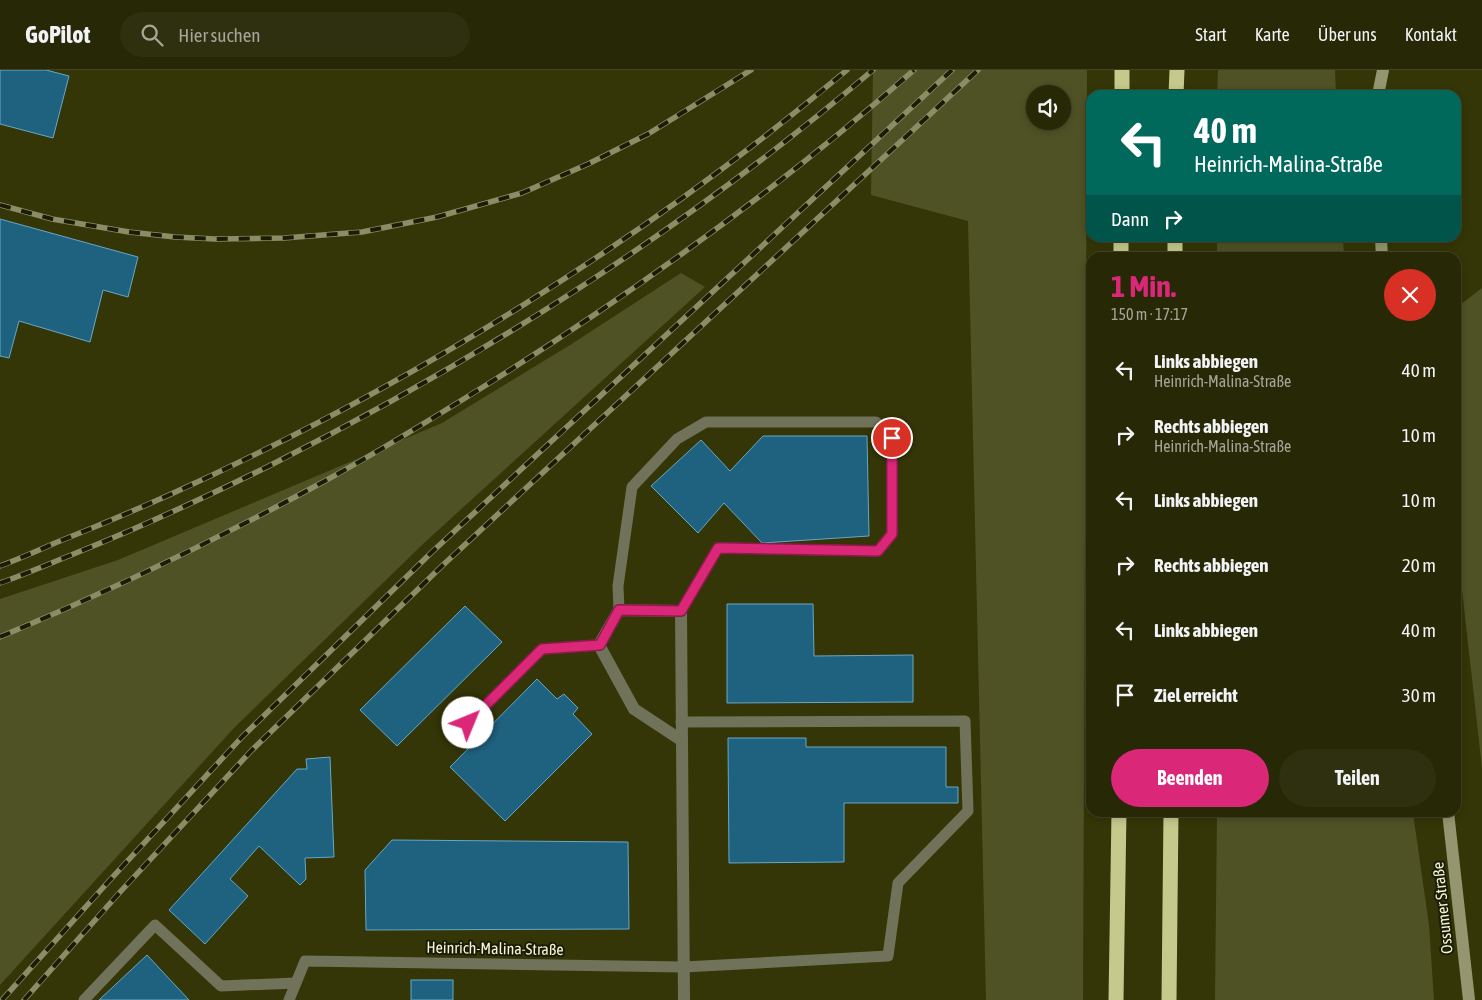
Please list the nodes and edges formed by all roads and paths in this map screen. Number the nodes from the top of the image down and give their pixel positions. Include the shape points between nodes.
1 (1122, 70) edge
2 (1177, 70) edge
3 (1382, 70) edge
4 (1122, 90) edge
5 (1176, 90) edge
6 (1379, 90) edge
7 (619, 610) junction
8 (681, 611) junction
9 (600, 645) junction
10 (681, 722) junction
11 (468, 723) dead end
12 (681, 740) junction
13 (1118, 817) edge
14 (1171, 817) edge
15 (1449, 817) edge
16 (684, 967) junction
17 (296, 984) junction
18 (84, 1000) edge
19 (289, 1000) edge
20 (684, 1000) edge
21 (1116, 1000) edge
22 (1169, 1000) edge
23 (1469, 1000) edge

1 - 4 highway
2 - 5 highway
3 - 6 main road
7 - 8 street
7 - 8 lane via 618,586 632,487 677,439 706,422 876,422 892,438 892,534 878,551 718,548
7 - 9 street
8 - 10 street
9 - 11 lane via 542,649
9 - 12 street via 634,709
10 - 12 street
10 - 16 lane, Heinrich-Malina-Straße via 965,722 968,811 898,883 888,956
12 - 16 street
13 - 21 highway
14 - 22 highway
15 - 23 main road, Ossumer Straße
16 - 17 lane, Heinrich-Malina-Straße via 305,961
16 - 20 street
17 - 18 lane via 221,986 155,925
17 - 19 lane

